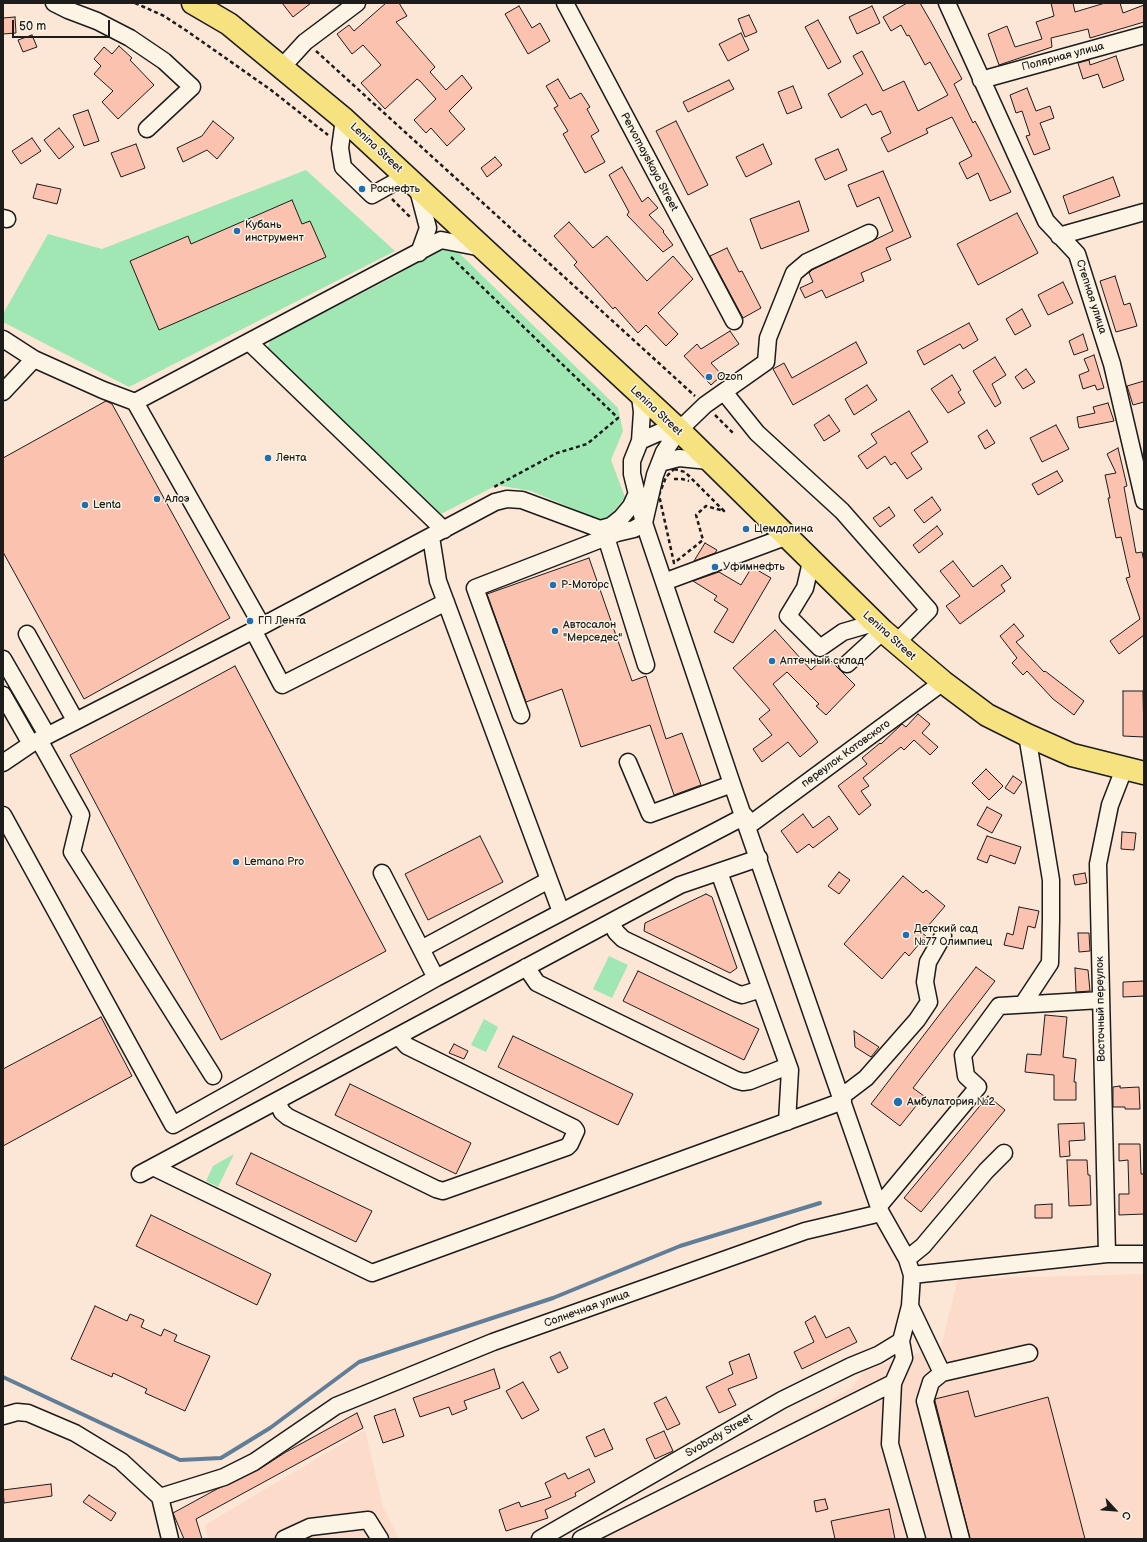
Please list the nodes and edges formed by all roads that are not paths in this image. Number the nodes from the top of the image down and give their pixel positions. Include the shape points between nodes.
1 (54, 3) edge
2 (193, 3) edge
3 (356, 3) edge
4 (565, 3) edge
5 (947, 3) edge
6 (1144, 35) edge
7 (283, 66) junction
8 (982, 80) junction
9 (344, 119) junction
10 (147, 130) dead end
11 (412, 181) junction
12 (1144, 212) edge
13 (869, 232) dead end
14 (1059, 236) junction
15 (482, 248) junction
16 (419, 253) junction
17 (734, 321) dead end
18 (3, 339) edge
19 (249, 342) junction
20 (34, 359) junction
21 (3, 392) edge
22 (724, 392) junction
23 (640, 396) junction
24 (135, 402) junction
25 (678, 430) junction
26 (640, 441) junction
27 (709, 461) junction
28 (660, 463) junction
29 (637, 493) junction
30 (1144, 501) edge
31 (644, 523) junction
32 (607, 533) junction
33 (438, 534) junction
34 (785, 537) junction
35 (811, 562) junction
36 (664, 582) junction
37 (446, 602) junction
38 (257, 628) junction
39 (885, 632) junction
40 (27, 634) dead end
41 (3, 659) edge
42 (646, 664) dead end
43 (847, 664) dead end
44 (943, 682) junction
45 (3, 694) edge
46 (521, 714) dead end
47 (75, 720) junction
48 (1027, 735) junction
49 (39, 740) junction
50 (628, 762) dead end
51 (3, 763) edge
52 (1134, 771) edge
53 (732, 784) junction
54 (3, 815) edge
55 (746, 821) junction
56 (759, 858) junction
57 (719, 872) junction
58 (382, 873) dead end
59 (549, 880) junction
60 (561, 912) junction
61 (611, 922) junction
62 (943, 936) dead end
63 (421, 949) junction
64 (526, 967) junction
65 (436, 978) junction
66 (761, 989) junction
67 (1101, 1000) junction
68 (1023, 1004) junction
69 (398, 1036) junction
70 (788, 1066) junction
71 (213, 1076) dead end
72 (842, 1099) junction
73 (277, 1101) junction
74 (787, 1122) junction
75 (1004, 1153) dead end
76 (880, 1209) junction
77 (1107, 1254) junction
78 (1144, 1254) edge
79 (907, 1259) junction
80 (912, 1275) junction
81 (910, 1306) junction
82 (901, 1341) junction
83 (1029, 1353) dead end
84 (942, 1373) junction
85 (893, 1383) junction
86 (8, 1411) edge
87 (160, 1498) junction
88 (170, 1539) edge
89 (284, 1539) edge
90 (380, 1539) edge
91 (540, 1539) edge
92 (581, 1539) edge
93 (917, 1539) edge
94 (961, 1539) edge

1 - 10 street via 130,38 164,61 192,87
2 - 7 highway, Lenina Street via 229,24
3 - 7 street via 306,42
4 - 17 street, Pervomayskaya Street
5 - 8 street, Степная улица
6 - 8 street, Полярная улица
7 - 9 highway, Lenina Street
8 - 14 street, Степная улица via 1046,221
9 - 11 highway, Lenina Street
9 - 11 street via 340,148 343,167 372,195
11 - 15 highway, Lenina Street
11 - 16 street via 428,228
12 - 14 street
13 - 22 street via 807,262 794,273 768,338 766,362
14 - 30 street, Степная улица via 1077,254 1092,298 1112,364
15 - 16 street via 441,240
15 - 23 highway, Lenina Street
16 - 19 street
18 - 20 street
19 - 24 street
19 - 33 street
20 - 21 street
20 - 24 street
22 - 25 street via 705,405
22 - 39 street via 757,433 842,511 929,610
23 - 25 highway, Lenina Street
23 - 26 street
24 - 38 street
25 - 26 street via 658,433
25 - 27 highway, Lenina Street
25 - 28 street
26 - 29 street via 632,461 632,474
27 - 28 street via 679,458
27 - 34 highway, Lenina Street
28 - 31 street
29 - 31 street
29 - 32 street via 631,506
31 - 32 street via 634,529
31 - 36 street
32 - 33 street via 522,500 507,500 495,502
32 - 42 street
32 - 46 street via 475,588
33 - 37 street via 438,581
33 - 38 street
34 - 35 highway, Lenina Street
34 - 36 street
35 - 39 highway, Lenina Street
35 - 39 street via 806,588 788,616 820,648 843,632
36 - 53 street
37 - 38 street via 282,685
37 - 59 street
38 - 47 street
39 - 43 street
39 - 44 highway, Lenina Street
40 - 47 street
41 - 49 street
44 - 48 highway, Lenina Street via 987,715
44 - 55 street, переулок Котовского
45 - 49 street
47 - 49 street
48 - 52 highway, Lenina Street via 1072,755
48 - 68 street via 1051,880 1052,920 1050,963
49 - 51 street
49 - 71 street via 81,815 72,852
50 - 53 street via 650,814
52 - 67 street, Восточный переулок via 1110,805 1098,864
53 - 55 street
54 - 65 street, переулок Котовского via 173,1125
55 - 56 street
55 - 60 street, переулок Котовского
56 - 57 street
56 - 72 street
57 - 61 street via 680,885
57 - 66 street
58 - 63 street
59 - 60 street
59 - 63 street
60 - 65 street, переулок Котовского
61 - 64 street
61 - 66 street via 623,938 736,993 742,995
62 - 72 street via 928,962 925,982 929,1002 917,1020 866,1078
63 - 65 street
64 - 69 street
64 - 70 street via 537,983 736,1080 750,1081
66 - 70 street
67 - 68 street
67 - 77 street, Восточный переулок
68 - 76 street via 999,1006 963,1055 966,1076 978,1087
69 - 73 street
69 - 73 street via 407,1046 574,1128 576,1131 570,1144 443,1191 288,1117 282,1112
70 - 74 street
72 - 74 street
72 - 76 street
73 - 74 street via 147,1171 372,1273
75 - 79 street via 924,1246
76 - 79 street
76 - 87 street, Солнечная улица via 805,1231 493,1342 336,1406 254,1462 224,1477
77 - 78 street
77 - 80 street
79 - 80 street
80 - 81 street
81 - 82 street
81 - 84 street
82 - 85 street via 904,1358
82 - 91 street, Svobody Street via 878,1355 782,1400
83 - 84 street
84 - 94 street via 931,1382 925,1401
85 - 92 street
85 - 93 street via 890,1444
86 - 87 street via 28,1413 76,1433 121,1461
87 - 88 street
89 - 90 street via 310,1527 368,1520

